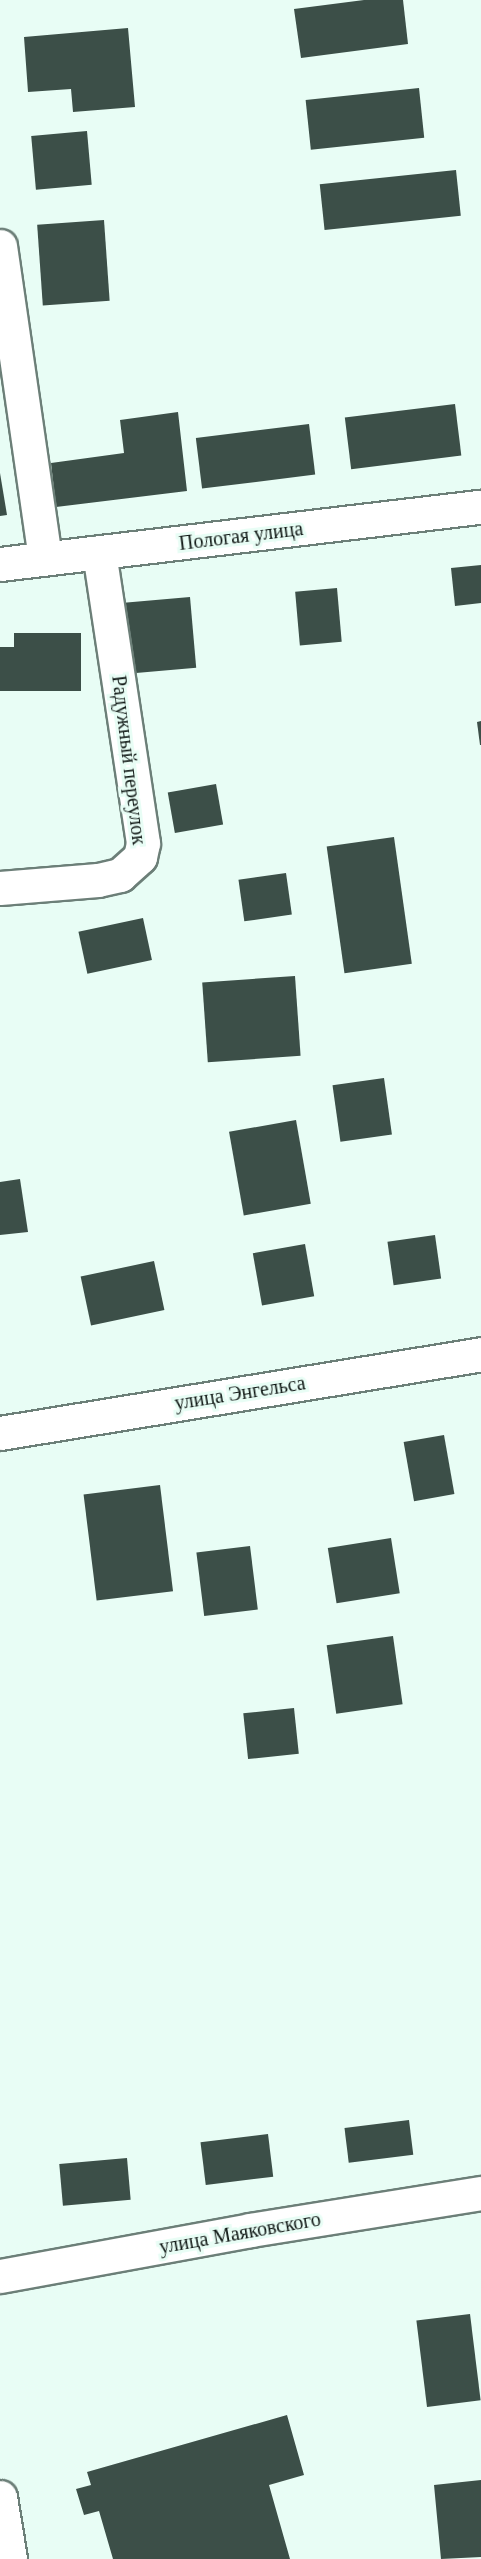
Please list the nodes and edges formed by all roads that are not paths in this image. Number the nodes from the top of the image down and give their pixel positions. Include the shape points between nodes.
1 (0, 246) edge
2 (481, 507) edge
3 (99, 552) junction
4 (45, 558) junction
5 (0, 564) edge
6 (0, 888) edge
7 (481, 1354) edge
8 (0, 1433) edge
9 (481, 2193) edge
10 (0, 2276) edge
11 (0, 2497) edge
12 (10, 2559) edge

1 - 4 street
2 - 3 street, Пологая улица
3 - 4 street, Пологая улица
3 - 6 street, Радужный переулок via 144,843 141,857 120,875 98,880
4 - 5 street, Пологая улица
7 - 8 street, улица Энгельса
9 - 10 street, улица Маяковского
11 - 12 street

